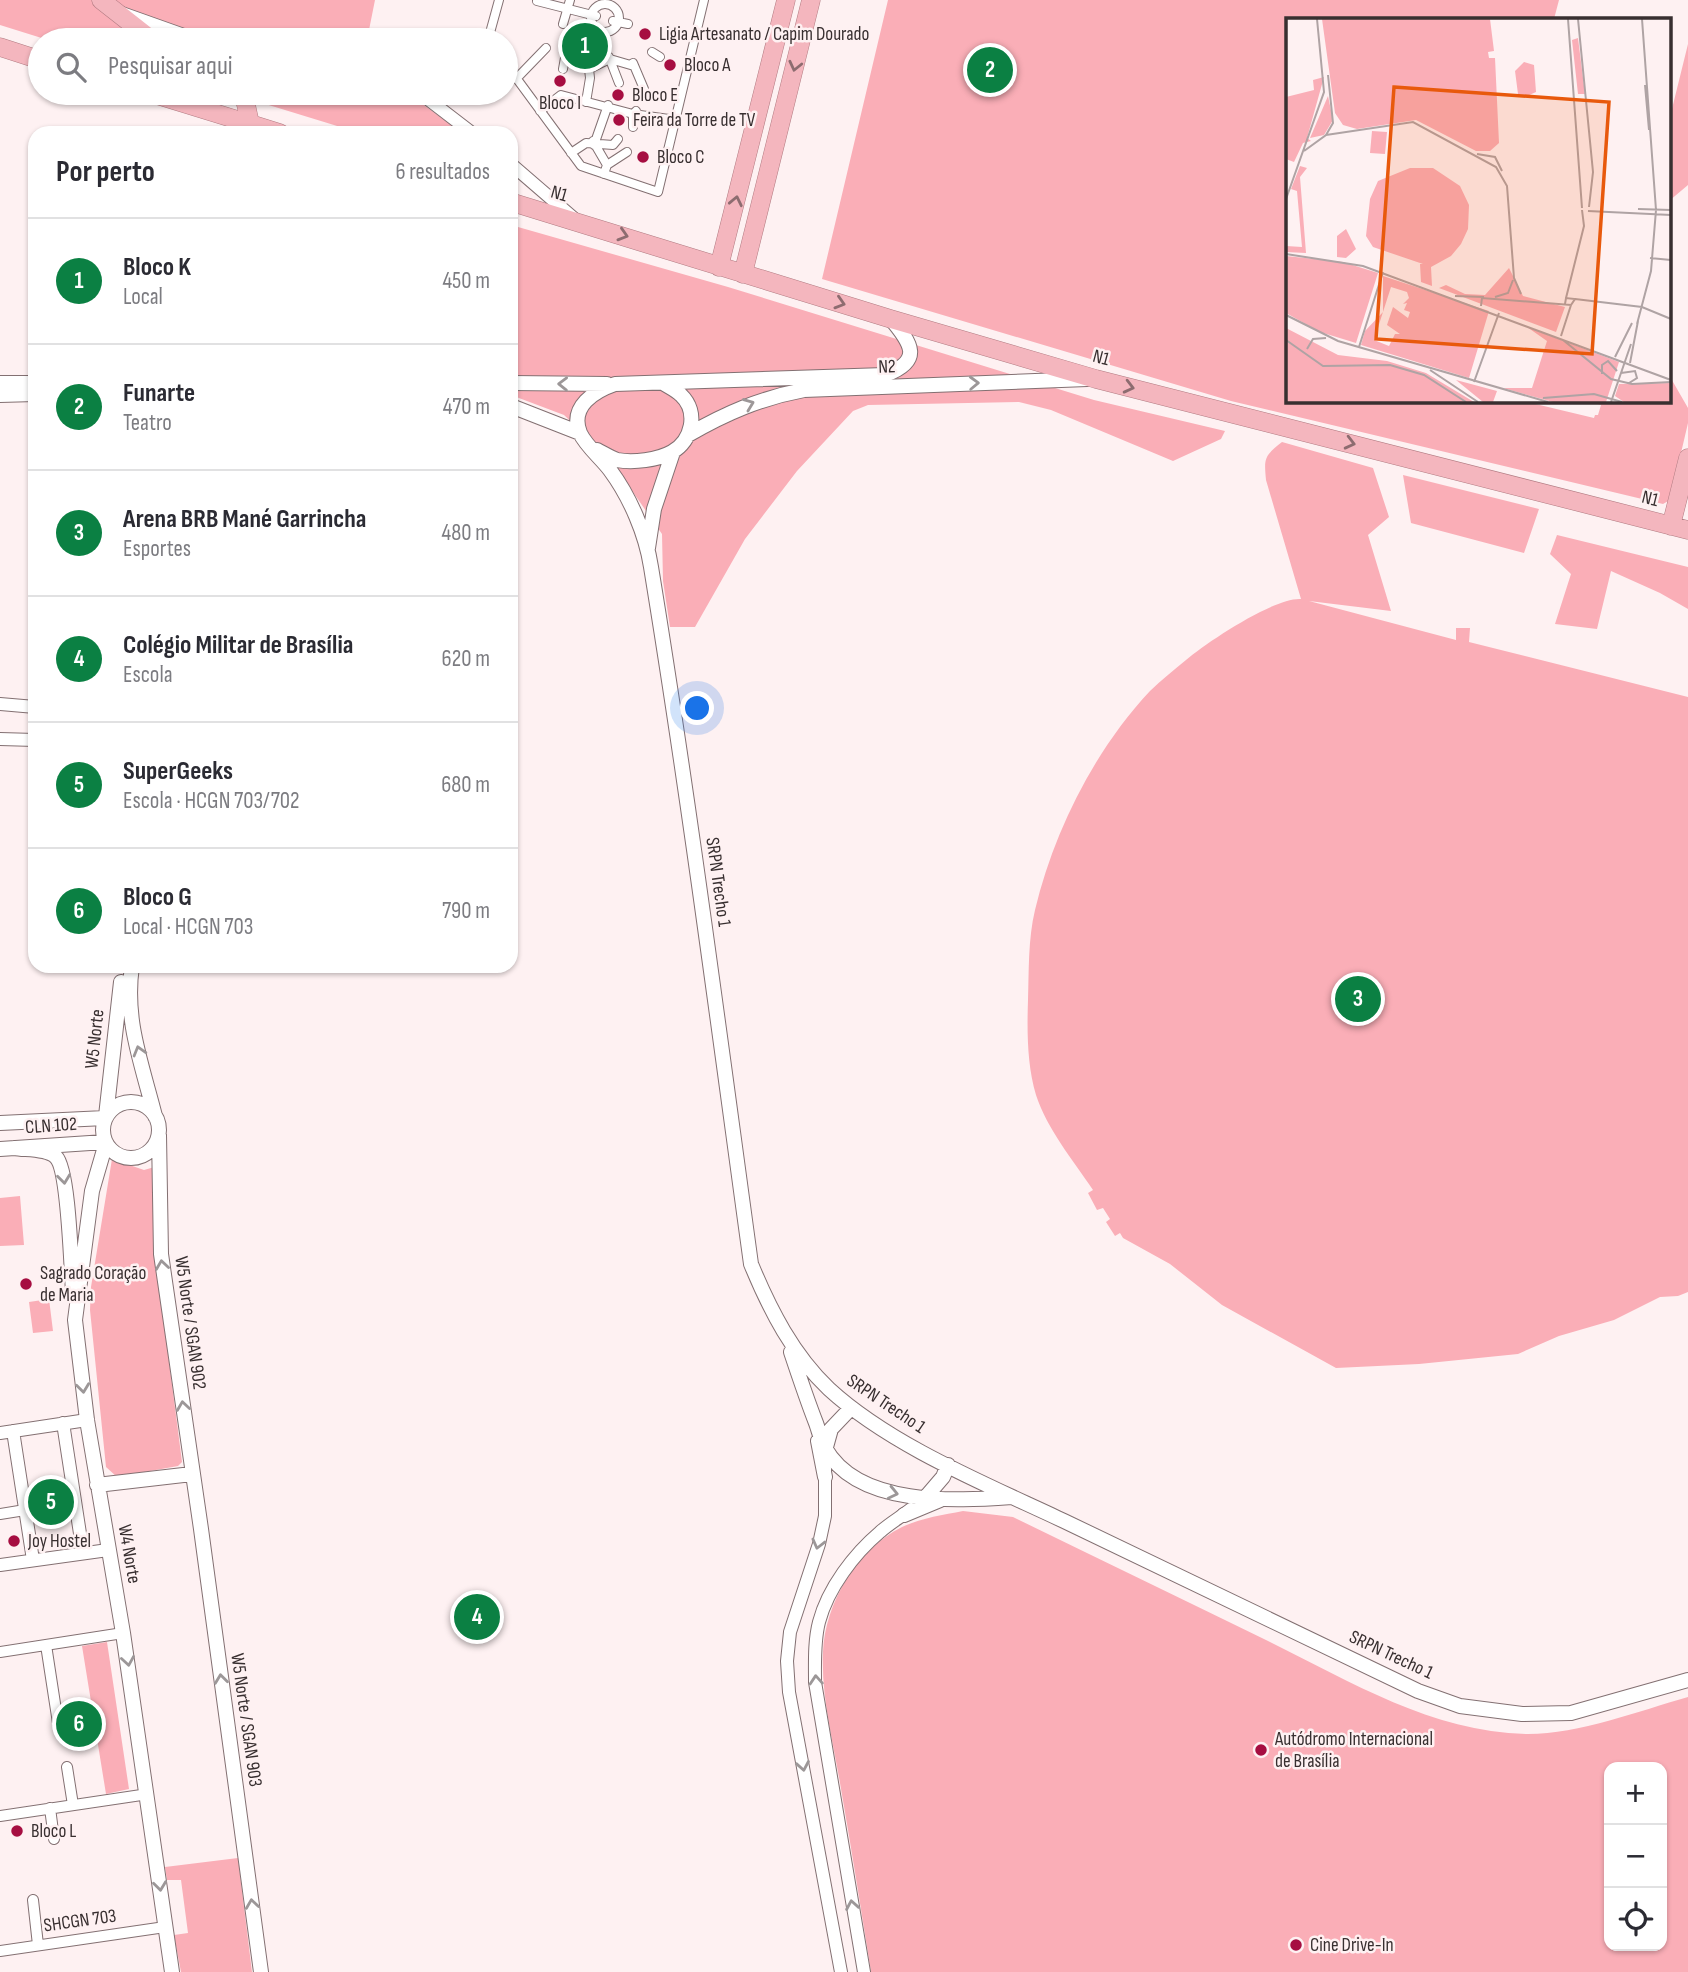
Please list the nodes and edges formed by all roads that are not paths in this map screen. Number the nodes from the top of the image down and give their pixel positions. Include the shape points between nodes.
1 (499, 0) edge
2 (786, 0) edge
3 (811, 0) edge
4 (537, 1) edge
5 (607, 3) edge
6 (568, 4) edge
7 (703, 4) edge
8 (108, 5) edge
9 (692, 5) dead end
10 (593, 15) junction
11 (564, 24) dead end
12 (137, 28) edge
13 (166, 28) edge
14 (491, 28) edge
15 (0, 47) edge
16 (566, 47) dead end
17 (546, 48) dead end
18 (28, 56) edge
19 (610, 58) junction
20 (563, 69) dead end
21 (518, 77) edge
22 (518, 80) edge
23 (619, 83) dead end
24 (527, 87) junction
25 (644, 89) dead end
26 (518, 93) edge
27 (586, 98) junction
28 (184, 105) edge
29 (246, 105) edge
30 (436, 105) edge
31 (608, 105) junction
32 (540, 111) junction
33 (636, 112) junction
34 (676, 120) junction
35 (243, 126) edge
36 (249, 126) edge
37 (463, 126) edge
38 (633, 127) dead end
39 (618, 139) dead end
40 (593, 141) junction
41 (574, 150) junction
42 (627, 152) dead end
43 (518, 170) edge
44 (606, 170) junction
45 (518, 204) edge
46 (578, 222) junction
47 (719, 267) junction
48 (743, 274) junction
49 (891, 319) junction
50 (1096, 379) junction
51 (0, 383) edge
52 (28, 383) edge
53 (518, 383) edge
54 (663, 383) junction
55 (615, 384) junction
56 (0, 394) edge
57 (28, 394) edge
58 (518, 409) edge
59 (580, 433) junction
60 (688, 435) junction
61 (593, 448) junction
62 (673, 452) junction
63 (1688, 458) edge
64 (1680, 528) edge
65 (648, 549) junction
66 (0, 704) edge
67 (28, 706) edge
68 (0, 738) edge
69 (28, 740) edge
70 (122, 973) edge
71 (131, 973) edge
72 (105, 1117) junction
73 (156, 1117) junction
74 (0, 1123) edge
75 (159, 1135) junction
76 (105, 1143) junction
77 (7, 1149) edge
78 (75, 1320) junction
79 (787, 1338) junction
80 (851, 1408) junction
81 (87, 1420) junction
82 (816, 1422) junction
83 (63, 1423) junction
84 (6, 1432) edge
85 (825, 1449) junction
86 (948, 1465) junction
87 (192, 1474) junction
88 (825, 1476) junction
89 (97, 1485) junction
90 (1014, 1497) junction
91 (925, 1498) junction
92 (951, 1498) junction
93 (25, 1510) junction
94 (0, 1514) edge
95 (904, 1515) junction
96 (108, 1550) junction
97 (83, 1553) junction
98 (33, 1560) junction
99 (0, 1565) edge
100 (123, 1633) junction
101 (47, 1645) junction
102 (0, 1652) edge
103 (1688, 1680) edge
104 (58, 1723) dead end
105 (67, 1768) dead end
106 (148, 1794) junction
107 (73, 1805) junction
108 (50, 1808) junction
109 (0, 1816) edge
110 (54, 1839) dead end
111 (33, 1900) dead end
112 (165, 1927) junction
113 (38, 1945) junction
114 (0, 1951) edge
115 (172, 1972) edge
116 (261, 1972) edge
117 (841, 1972) edge
118 (864, 1972) edge

1 - 14 street
47 -> 2 highway
3 -> 48 highway
4 - 6 street
5 - 10 street via 597,6
5 - 10 street via 617,10 620,22 615,29 597,34 590,22
6 - 10 street
6 - 11 street
7 - 9 street
7 - 34 street
8 - 12 highway
8 - 13 street
15 - 18 highway
16 - 20 street
17 - 21 street
19 - 23 street
19 - 25 street via 633,63
19 - 27 street via 589,69
22 - 24 street
24 - 26 street
24 - 32 street
27 - 31 street
27 - 32 street via 561,95
28 - 35 highway
29 - 36 highway
30 - 37 street
31 - 33 street
31 - 40 street
32 - 41 street via 554,136
33 - 34 street
33 - 38 street
34 - 44 street via 658,192
39 - 40 street via 613,145
40 - 41 street
40 - 44 street
41 - 44 street via 580,166
42 - 44 street
43 - 46 street
45 - 46 highway, N1
46 -> 47 highway, N1
47 - 48 highway, N1
48 -> 49 highway, N1
49 - 50 highway, N1
49 - 54 main road, N2 via 911,349 909,361 885,375
60 -> 50 main road, N2 via 747,405 804,390
50 -> 64 highway, N1
51 - 52 main road
55 -> 53 main road
54 - 55 main road
54 - 60 main road via 691,408
55 - 59 main road via 588,396 578,419
56 - 57 main road
58 - 59 main road
59 - 61 main road
60 - 62 main road
61 - 62 main road via 617,460 640,461
61 - 65 main road, SRPN Trecho 1 via 629,503
62 - 65 main road, SRPN Trecho 1 via 654,509
63 - 64 highway
65 - 79 main road, SRPN Trecho 1 via 683,767 751,1264
66 - 67 street
68 - 69 street
70 - 72 main road, W5 Norte
73 -> 71 main road via 131,1023
72 - 73 main road via 117,1105 135,1102
72 - 74 main road, CLN 102
72 - 76 main road
73 - 75 main road
75 - 76 main road via 148,1153 136,1158 113,1153
87 -> 75 main road, W5 Norte / SGAN 902 via 161,1254
76 - 77 main road, CLN 102
76 - 78 main road, W4 Norte via 92,1191
77 -> 78 main road via 54,1155 63,1168
78 -> 81 main road, W4 Norte
79 - 80 main road, SRPN Trecho 1 via 804,1363
79 - 82 main road
80 - 85 main road via 831,1429
80 - 86 main road, SRPN Trecho 1
81 - 83 street
81 - 89 main road, W4 Norte
82 - 85 main road
82 - 88 main road
83 - 84 street
83 - 97 street
84 - 93 street
85 - 88 street
85 -> 91 main road via 843,1468 874,1488
86 - 90 main road, SRPN Trecho 1
86 - 91 main road
87 - 89 main road
116 -> 87 main road, W5 Norte / SGAN 903
88 -> 117 street via 825,1516 796,1612 787,1661
89 - 96 main road, W4 Norte
90 - 92 main road
90 - 103 main road, SRPN Trecho 1 via 1418,1691 1460,1706 1522,1714 1571,1713
91 - 92 main road
91 - 95 street
92 - 95 main road
93 - 94 street
93 - 98 street
118 -> 95 street via 815,1682 815,1654 819,1622 831,1592 856,1556
96 - 97 street
96 - 100 main road, W4 Norte
97 - 98 street
98 - 99 street
100 - 101 street
100 -> 106 main road, W4 Norte
101 - 102 street
101 - 104 street
105 - 107 street
106 - 107 street
106 -> 112 main road, W4 Norte
107 - 108 street
108 - 109 street
108 - 110 street
111 - 113 street
112 - 113 street, SHCGN 703
112 - 115 main road, W4 Norte
113 - 114 street, SHCGN 703

